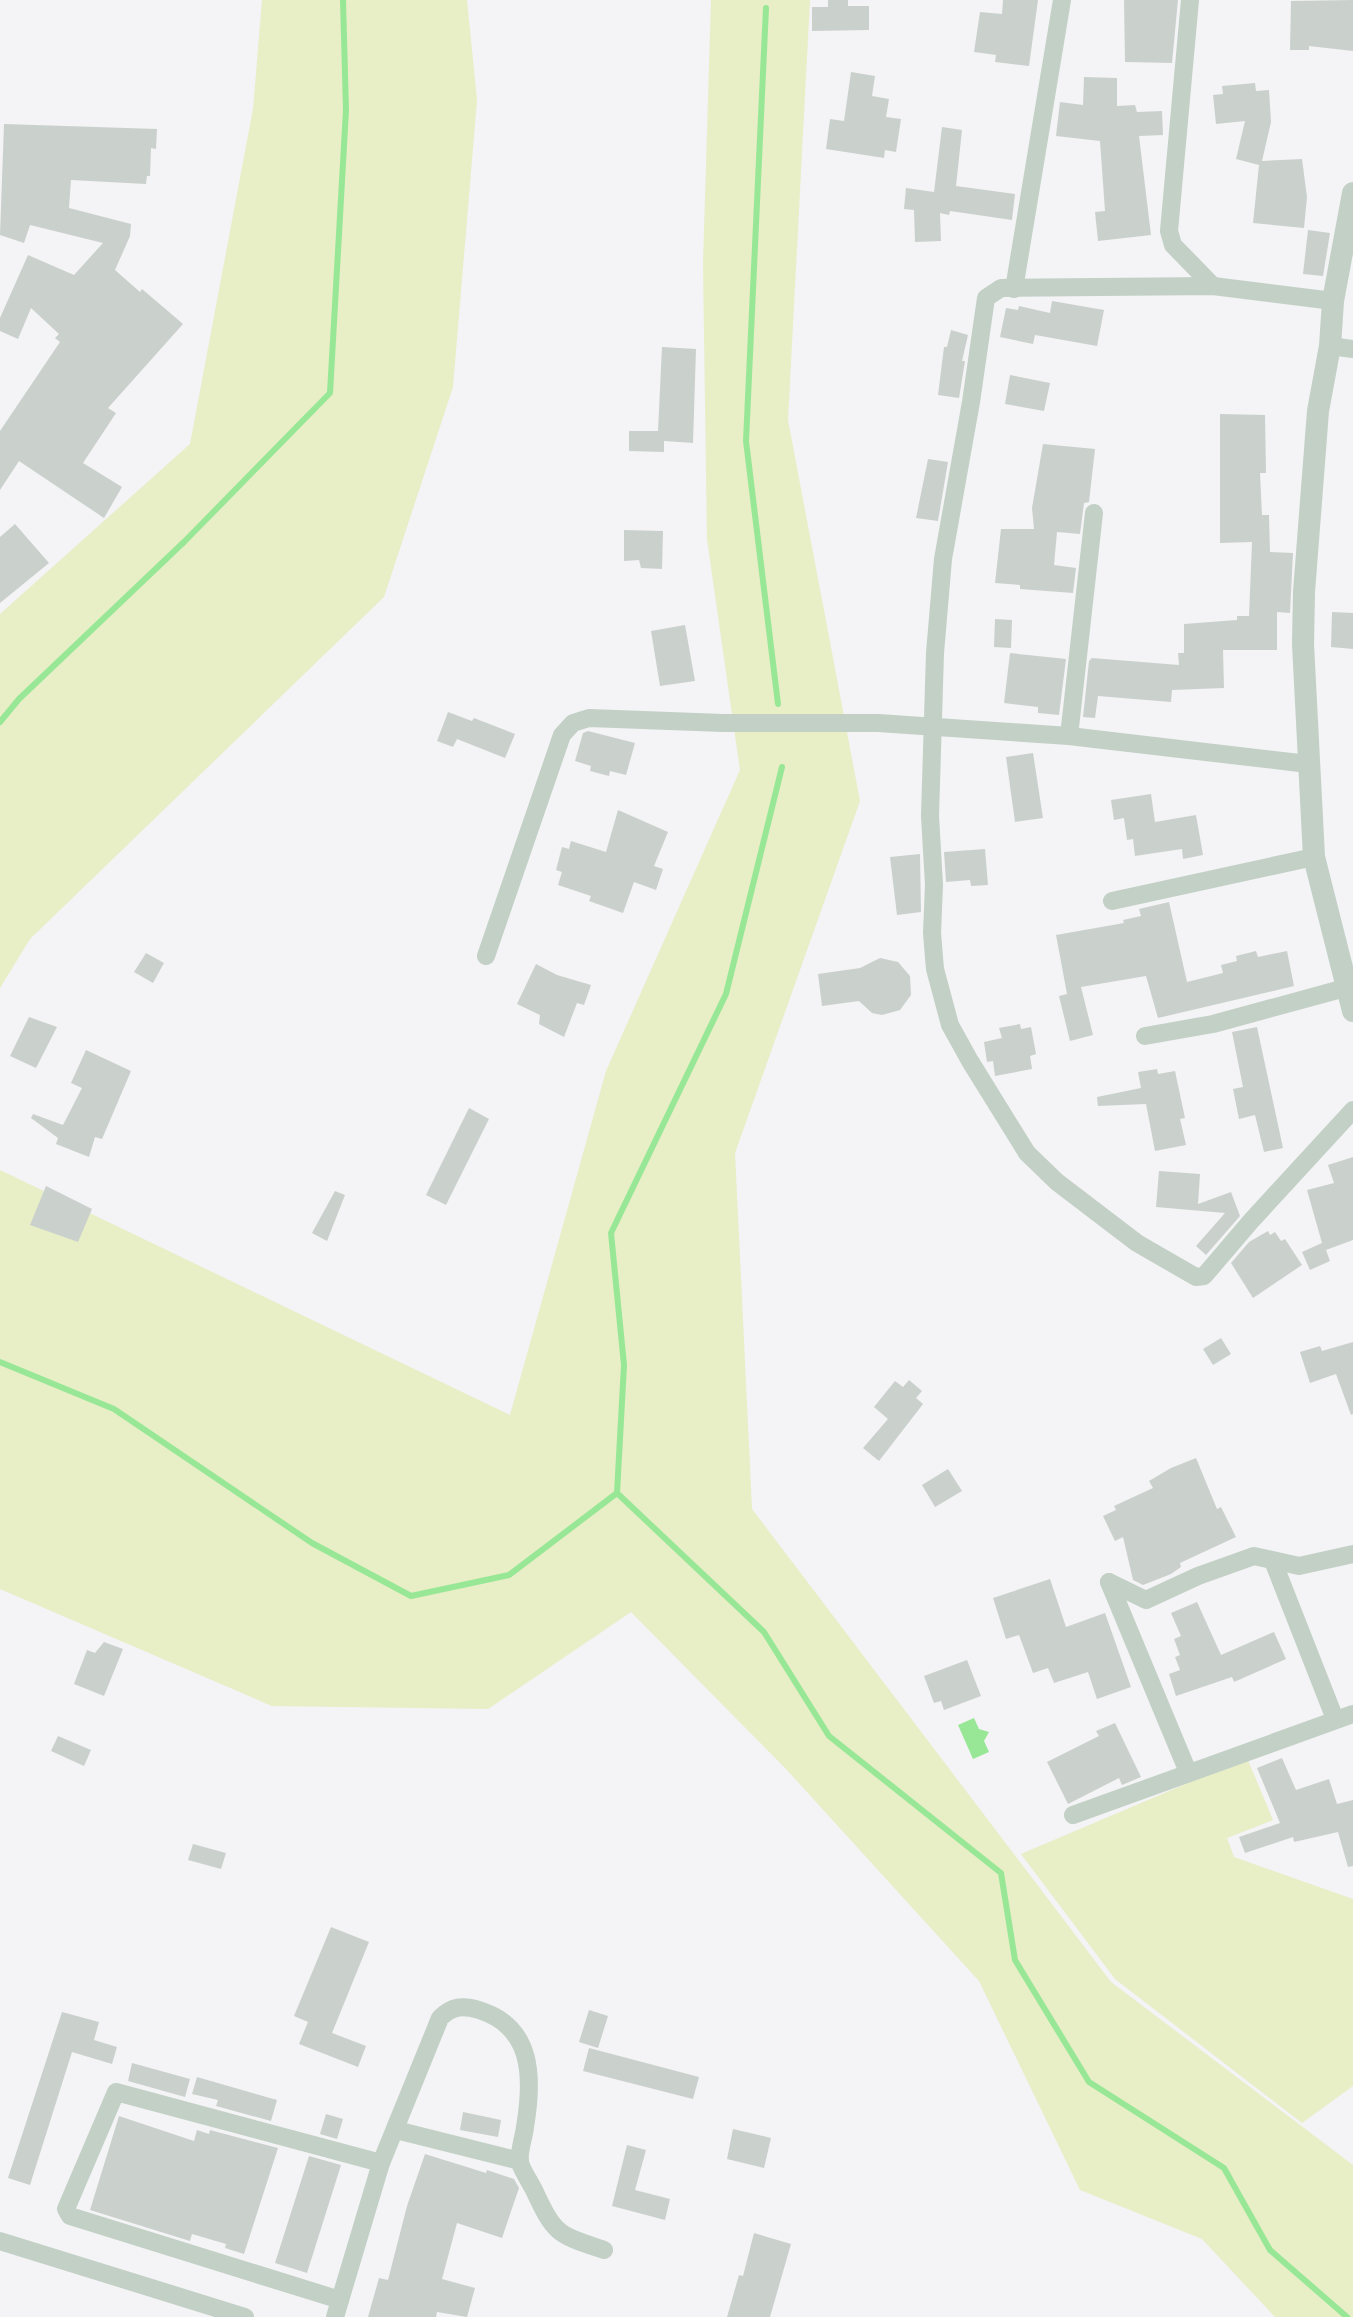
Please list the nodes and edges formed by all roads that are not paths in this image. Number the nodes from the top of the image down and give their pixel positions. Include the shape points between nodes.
1 (1062, 0) edge
2 (1190, 0) edge
3 (1353, 193) edge
4 (1213, 286) junction
5 (1014, 289) junction
6 (1333, 301) junction
7 (1330, 346) junction
8 (1353, 349) edge
9 (1094, 513) dead end
10 (931, 727) junction
11 (1069, 736) junction
12 (1308, 764) junction
13 (1314, 857) junction
14 (1112, 901) dead end
15 (486, 956) dead end
16 (1345, 988) junction
17 (1353, 1011) edge
18 (1145, 1036) dead end
19 (1353, 1110) edge
20 (1353, 1554) edge
21 (1273, 1561) junction
22 (1344, 1716) edge
23 (1188, 1772) junction
24 (1073, 1815) dead end
25 (396, 2130) junction
26 (520, 2161) junction
27 (381, 2163) junction
28 (0, 2241) edge
29 (604, 2250) dead end
30 (338, 2309) edge
31 (245, 2317) edge

1 - 5 street
2 - 4 street via 1169,231 1173,245
3 - 6 street
4 - 5 street
4 - 6 street
5 - 10 street via 990,293 983,304 943,559
6 - 7 street
7 - 8 street
7 - 12 street via 1318,411 1304,592
9 - 11 street
10 - 11 street
10 - 15 street via 589,718 573,723 562,735
10 - 19 street via 932,933 938,981 950,1025 1040,1167 1137,1243 1183,1271 1204,1276
11 - 12 street
12 - 13 street
13 - 14 street
13 - 16 street
16 - 17 street
16 - 18 street via 1213,1024
20 - 21 street via 1299,1566
21 - 22 street
21 - 23 street via 1254,1556 1146,1600 1109,1582
22 - 23 street
23 - 24 street
25 - 26 street
25 - 26 street via 440,2018 453,2007 473,2008 506,2024 519,2038 528,2064 530,2095
25 - 27 street
26 - 29 street via 552,2226
27 - 30 street
27 - 30 street via 116,2092 66,2209 70,2216
28 - 31 street

